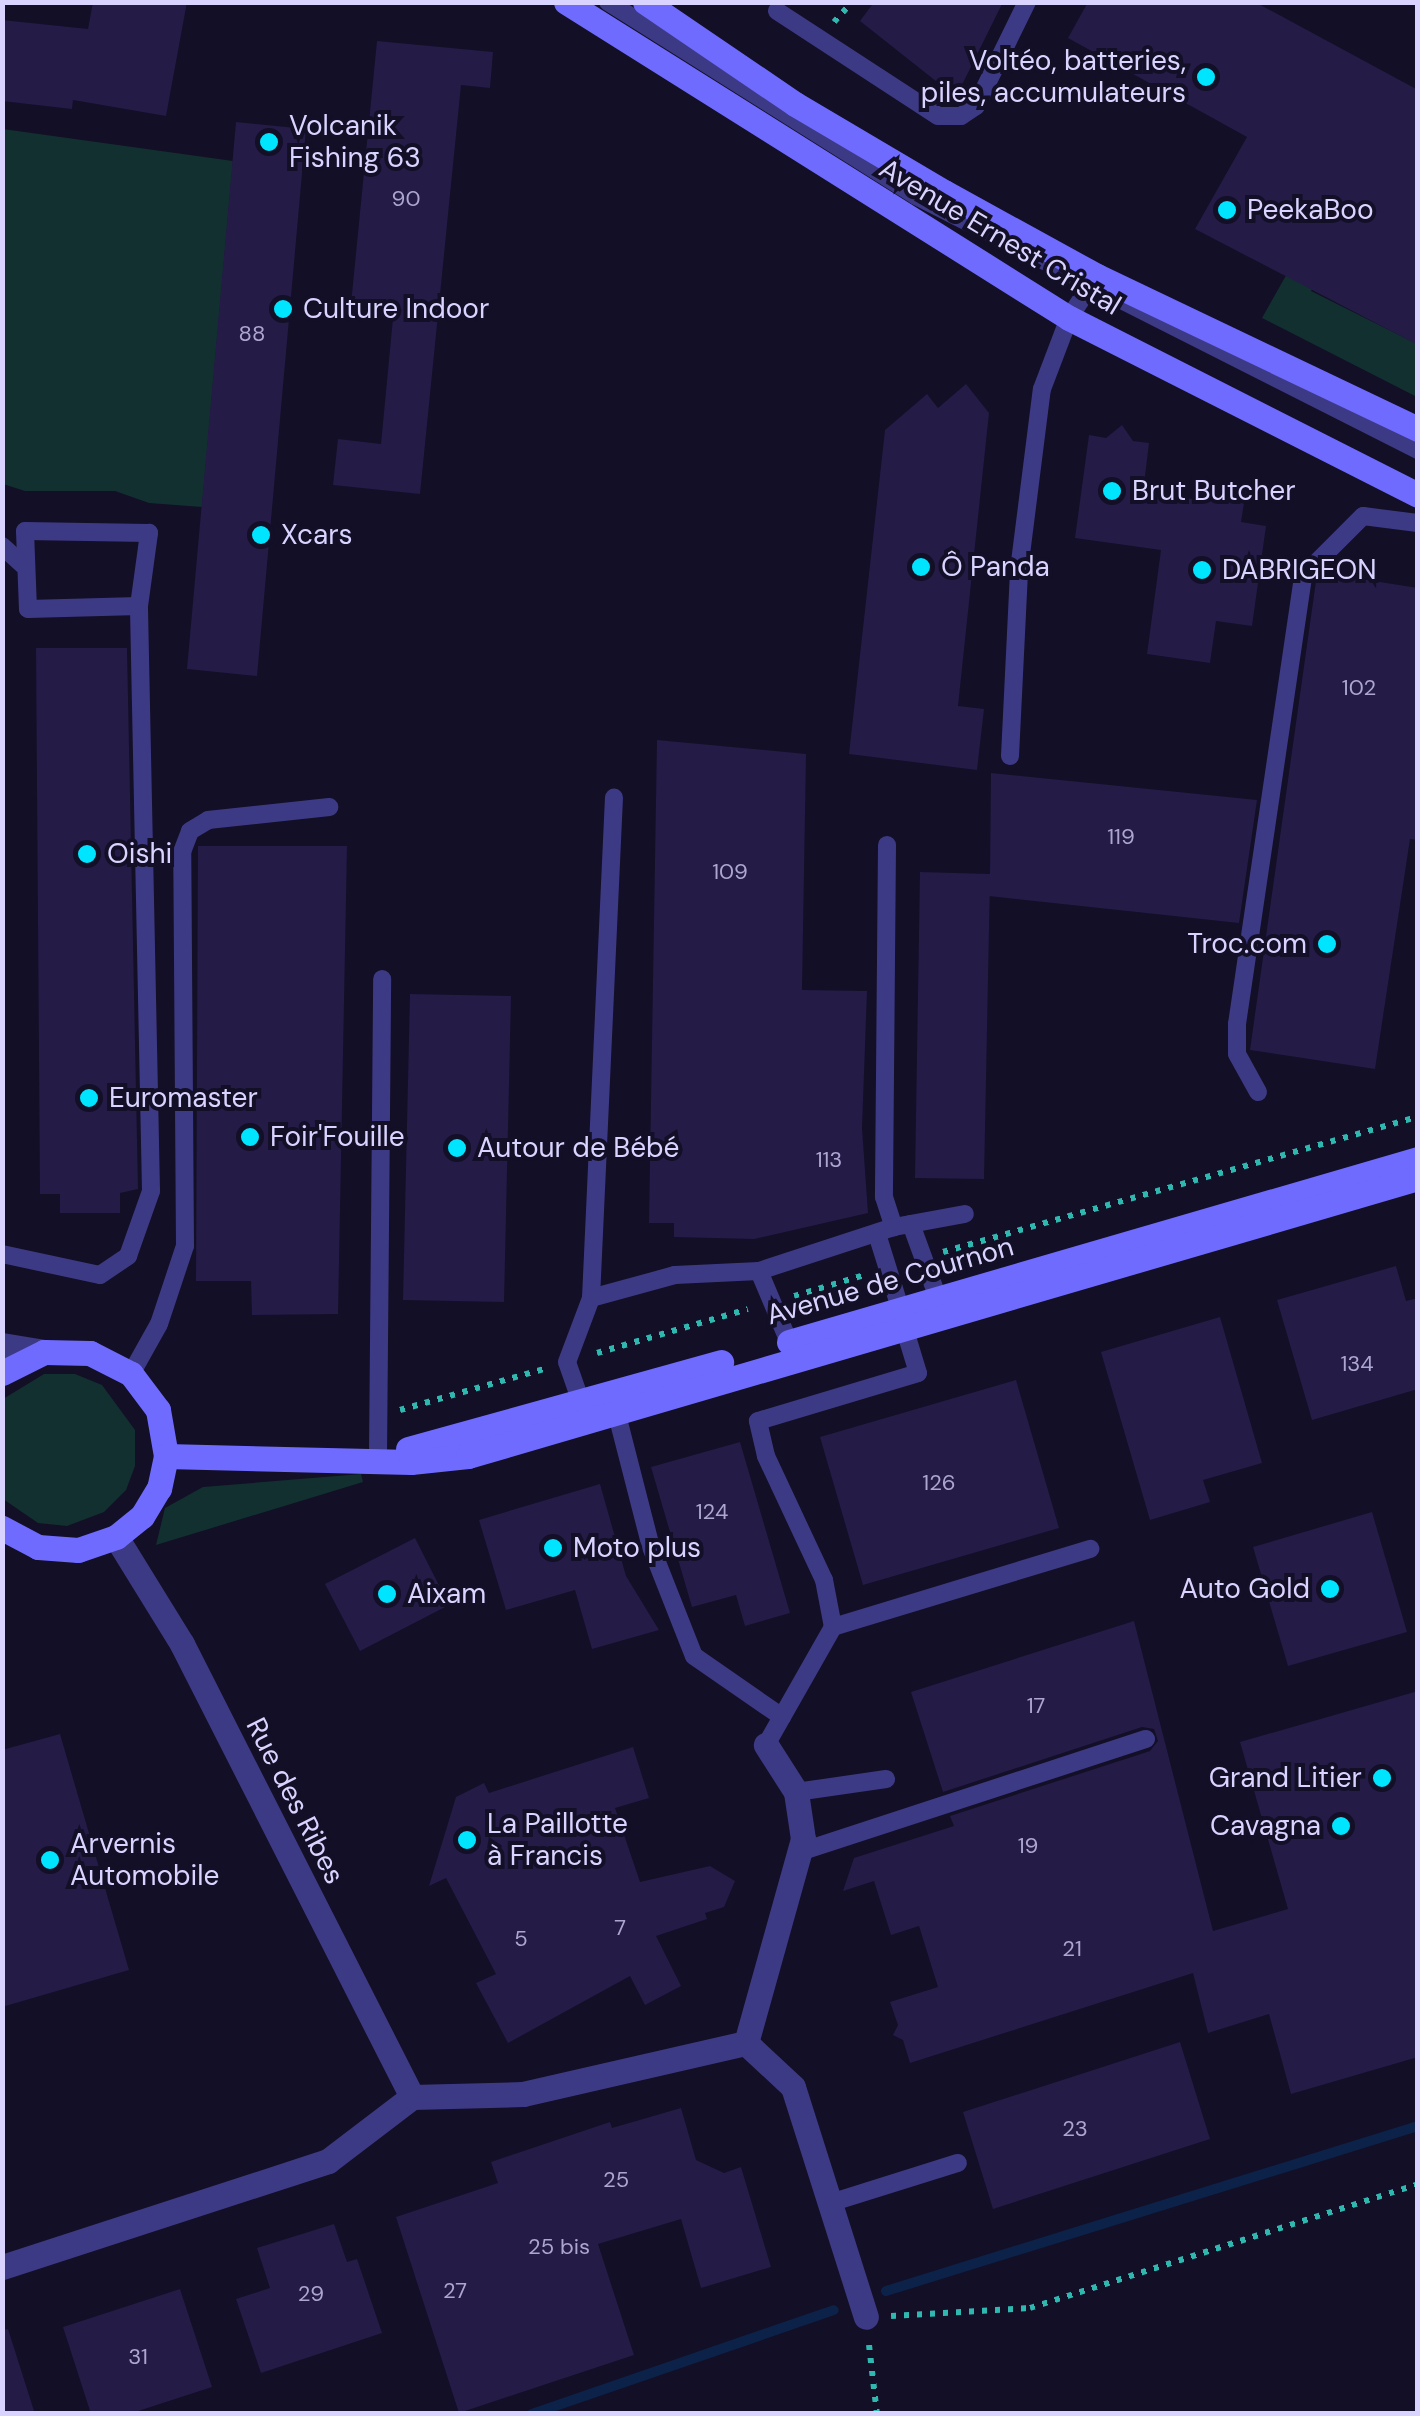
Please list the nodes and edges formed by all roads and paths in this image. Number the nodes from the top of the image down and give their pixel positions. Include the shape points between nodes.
1 (566, 2) edge
2 (608, 2) edge
3 (645, 2) edge
4 (1027, 2) edge
5 (777, 11) dead end
6 (1093, 281) junction
7 (1068, 318) junction
8 (1418, 429) edge
9 (1418, 450) edge
10 (1418, 495) edge
11 (1418, 523) edge
12 (2, 546) edge
13 (23, 564) junction
14 (139, 606) junction
15 (1010, 756) dead end
16 (614, 798) dead end
17 (329, 807) dead end
18 (887, 845) dead end
19 (382, 979) dead end
20 (1258, 1092) dead end
21 (1418, 1116) edge
22 (1418, 1160) edge
23 (1418, 1178) edge
24 (965, 1214) dead end
25 (894, 1229) junction
26 (2, 1254) edge
27 (923, 1257) junction
28 (888, 1268) junction
29 (759, 1271) junction
30 (591, 1298) junction
31 (938, 1298) junction
32 (772, 1302) junction
33 (902, 1318) junction
34 (790, 1342) junction
35 (2, 1345) edge
36 (44, 1352) junction
37 (567, 1362) junction
38 (2, 1373) edge
39 (131, 1374) junction
40 (580, 1402) junction
41 (616, 1411) junction
42 (377, 1416) junction
43 (166, 1456) junction
44 (378, 1457) junction
45 (2, 1528) edge
46 (116, 1537) junction
47 (1090, 1549) dead end
48 (833, 1627) junction
49 (782, 1717) junction
50 (1146, 1740) dead end
51 (766, 1745) joint
52 (886, 1779) dead end
53 (796, 1792) junction
54 (800, 1852) junction
55 (746, 2044) junction
56 (412, 2097) junction
57 (958, 2164) dead end
58 (1418, 2184) edge
59 (830, 2203) junction
60 (2, 2267) edge
61 (866, 2317) junction
62 (877, 2414) edge

1 - 7 main road, Avenue Ernest Cristal
2 - 6 lane via 916,196
3 - 6 main road, Avenue Ernest Cristal via 795,104
4 - 5 lane via 976,106 961,116 938,116
6 - 7 lane
6 - 8 main road, Avenue Ernest Cristal
6 - 9 lane
7 - 10 main road, Avenue Ernest Cristal
7 - 15 lane via 1040,407 1019,570
11 - 20 lane via 1363,516 1303,576 1237,1024 1236,1054
12 - 13 lane
13 - 14 lane via 28,610
13 - 14 lane via 25,532 149,532
14 - 26 lane via 151,1191 128,1256 100,1275
16 - 30 lane
17 - 39 lane via 208,820 190,832 182,852 185,1246 165,1311
18 - 25 lane via 884,1197
19 - 42 lane
21 - 27 path
22 - 31 main road, Avenue de Cournon
23 - 33 main road, Avenue de Cournon
24 - 25 lane
25 - 27 lane
25 - 28 lane
25 - 29 lane
27 - 31 lane
28 - 32 path
28 - 33 lane
29 - 30 lane via 675,1274
29 - 32 lane
30 - 37 lane
31 - 33 main road, Avenue de Cournon
32 - 34 lane
32 - 37 path
33 - 34 main road, Avenue de Cournon
33 - 41 main road, Avenue de Cournon
33 - 48 lane via 918,1373 758,1422 766,1456 824,1580
34 - 40 main road, Avenue de Cournon
35 - 36 street
36 - 38 main road
36 - 39 main road via 90,1353
37 - 40 lane
37 - 42 path
39 - 43 main road via 158,1410
40 - 44 main road, Avenue de Cournon
41 - 44 main road, Avenue de Cournon via 468,1456 411,1462
41 - 49 lane via 651,1547 694,1656
42 - 44 lane
43 - 44 main road, Avenue de Cournon
43 - 46 main road via 159,1488 142,1516
45 - 46 main road via 38,1546 78,1550
46 - 56 street, Rue des Ribes via 182,1644
47 - 48 lane
48 - 49 lane
49 - 51 lane
50 - 54 lane
51 - 53 street
52 - 53 lane
53 - 54 street
54 - 55 street
55 - 56 street via 523,2094
55 - 59 street via 793,2087
56 - 60 street via 328,2161
57 - 59 lane
58 - 61 path via 1030,2308
59 - 61 street
61 - 62 path

